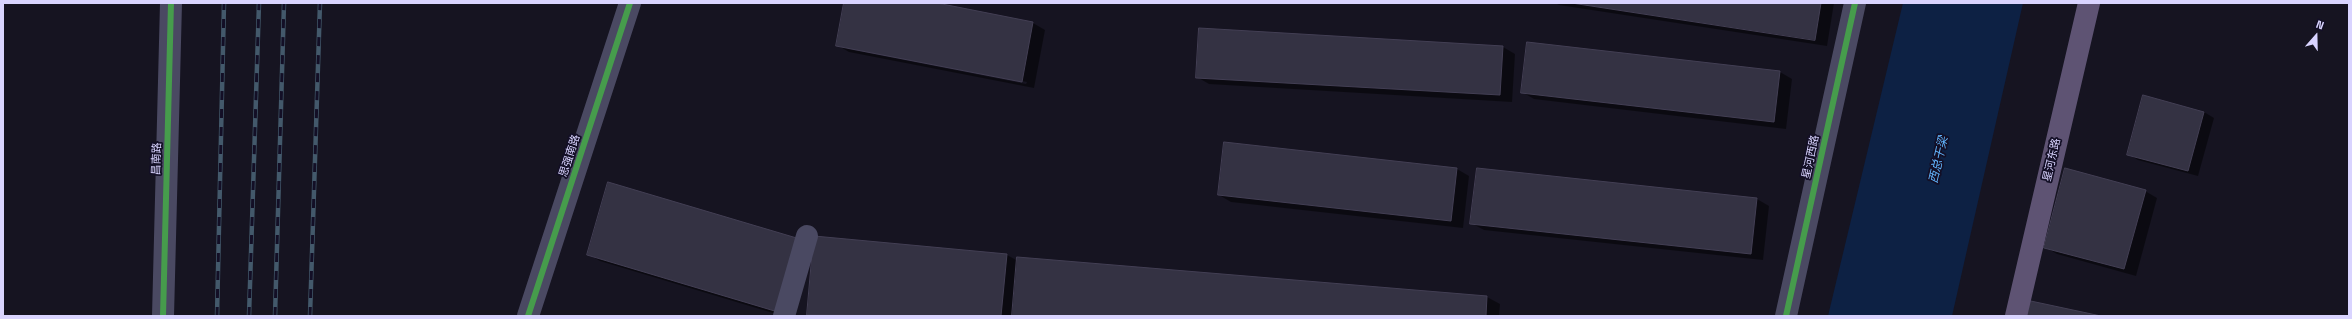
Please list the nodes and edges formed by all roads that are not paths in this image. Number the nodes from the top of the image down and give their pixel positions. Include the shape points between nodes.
1 (172, 3) edge
2 (630, 3) edge
3 (1855, 3) edge
4 (2089, 3) edge
5 (807, 236) dead end
6 (163, 316) edge
7 (528, 316) edge
8 (784, 316) edge
9 (1786, 316) edge
10 (2016, 316) edge

1 - 6 street, 昌南路
2 - 7 street, 思强南路
3 - 9 street, 星河西路
4 - 10 main road, 星河东路
5 - 8 street

